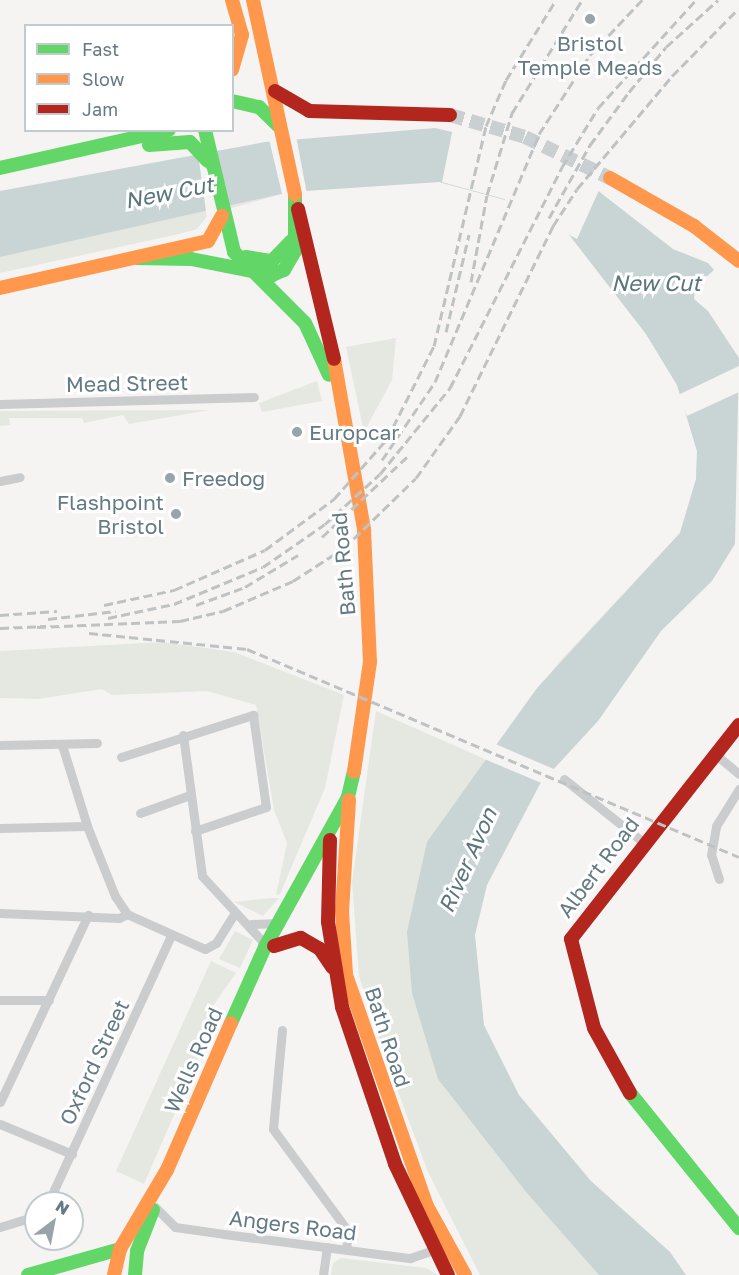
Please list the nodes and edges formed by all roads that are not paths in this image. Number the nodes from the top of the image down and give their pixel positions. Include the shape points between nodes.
1 (232, 0) edge
2 (253, 0) edge
3 (234, 63) edge
4 (275, 91) junction
5 (234, 101) edge
6 (450, 115) tunnel mouth
7 (280, 131) junction
8 (162, 132) edge
9 (206, 137) edge
10 (104, 148) junction
11 (211, 165) junction
12 (0, 168) edge
13 (610, 178) tunnel mouth
14 (297, 208) junction
15 (222, 222) junction
16 (295, 231) junction
17 (234, 252) junction
18 (137, 258) junction
19 (739, 261) edge
20 (256, 274) junction
21 (0, 288) edge
22 (254, 397) dead end
23 (0, 404) edge
24 (342, 407) junction
25 (20, 477) dead end
26 (0, 481) edge
27 (362, 721) junction
28 (739, 725) edge
29 (183, 735) junction
30 (97, 743) dead end
31 (0, 745) edge
32 (62, 745) junction
33 (715, 754) junction
34 (121, 757) dead end
35 (739, 774) edge
36 (564, 780) dead end
37 (739, 789) edge
38 (190, 795) junction
39 (348, 797) junction
40 (334, 808) junction
41 (140, 813) dead end
42 (87, 826) junction
43 (0, 828) edge
44 (195, 831) junction
45 (331, 832) junction
46 (643, 842) junction
47 (719, 879) dead end
48 (296, 896) junction
49 (288, 910) junction
50 (0, 913) edge
51 (235, 913) junction
52 (127, 914) junction
53 (88, 915) junction
54 (278, 923) junction
55 (251, 924) junction
56 (171, 936) junction
57 (268, 948) junction
58 (334, 971) junction
59 (0, 1000) edge
60 (49, 1000) junction
61 (282, 1030) dead end
62 (0, 1100) edge
63 (0, 1124) edge
64 (72, 1154) junction
65 (160, 1185) junction
66 (54, 1191) edge
67 (154, 1207) junction
68 (24, 1220) edge
69 (0, 1227) edge
70 (739, 1228) edge
71 (327, 1247) junction
72 (120, 1249) junction
73 (346, 1250) junction
74 (433, 1250) junction
75 (137, 1251) junction
76 (28, 1275) edge
77 (114, 1275) edge
78 (126, 1275) edge
79 (135, 1275) edge
80 (323, 1275) edge
81 (448, 1275) edge
82 (465, 1275) edge

1 - 3 main road via 242,34
2 - 4 main road, Bath Road
4 - 6 main road via 319,113 369,109
4 - 7 main road, Bath Road
5 - 7 main road via 259,107
7 - 14 main road, Bath Road
8 - 10 main road
9 - 11 main road
10 - 11 main road via 190,142
10 - 12 main road
11 - 15 main road
13 - 19 main road via 694,226
14 - 16 main road
14 - 24 main road, Bath Road via 327,318
15 - 17 main road
15 - 18 main road via 208,241
16 - 17 main road via 284,254 272,261
16 - 20 main road via 295,251 284,270
17 - 20 main road, Bath Road
18 - 20 main road via 191,259
18 - 21 main road
20 - 24 main road, Bath Road via 305,323
22 - 23 street, Mead Street
24 - 27 main road, Bath Road via 366,560 370,662
25 - 26 street
27 - 39 main road, Bath Road
27 - 40 main road, Bath Road
28 - 33 main road, Albert Road
29 - 34 street
29 - 38 street
29 - 44 street via 253,715 266,807
30 - 32 street
31 - 32 street
32 - 42 street
33 - 35 street
33 - 46 main road, Albert Road
36 - 46 street
37 - 47 street via 716,826 711,855
38 - 41 street
38 - 44 street
39 - 45 main road, Bath Road
39 - 82 main road, Bath Road via 342,911 345,975 427,1206
40 - 45 main road, Bath Road
40 - 48 main road via 297,874
42 - 43 street
42 - 52 street via 115,896
44 - 51 street via 202,876
45 - 48 main road, Wells Road
45 - 58 main road, Bath Road via 328,922
46 - 70 main road, Albert Road via 575,928 571,956 594,1028 629,1092
48 - 49 main road, Wells Road
49 - 54 main road, Wells Road
49 - 57 main road, Wells Road
50 - 53 street
51 - 55 street
51 - 56 street via 211,948
52 - 53 street
52 - 56 street
53 - 60 street
54 - 55 street
54 - 57 main road, Wells Road
55 - 57 street
56 - 64 street, Oxford Street
57 - 58 main road via 301,938 320,949
57 - 65 main road, Wells Road
58 - 74 main road, Bath Road via 368,1087
59 - 60 street
60 - 62 street
61 - 73 street via 273,1129 348,1231
63 - 64 street
64 - 66 street, Oxford Street
65 - 67 main road, Wells Road
65 - 72 main road, Wells Road
67 - 71 street, Angers Road via 167,1223 184,1228
67 - 75 main road, Wells Road
68 - 69 street
71 - 73 street, Angers Road
71 - 80 street
72 - 76 main road
72 - 77 main road, Wells Road
73 - 74 street, Angers Road via 410,1258
74 - 81 main road, Bath Road
75 - 78 main road
75 - 79 main road, Wells Road

